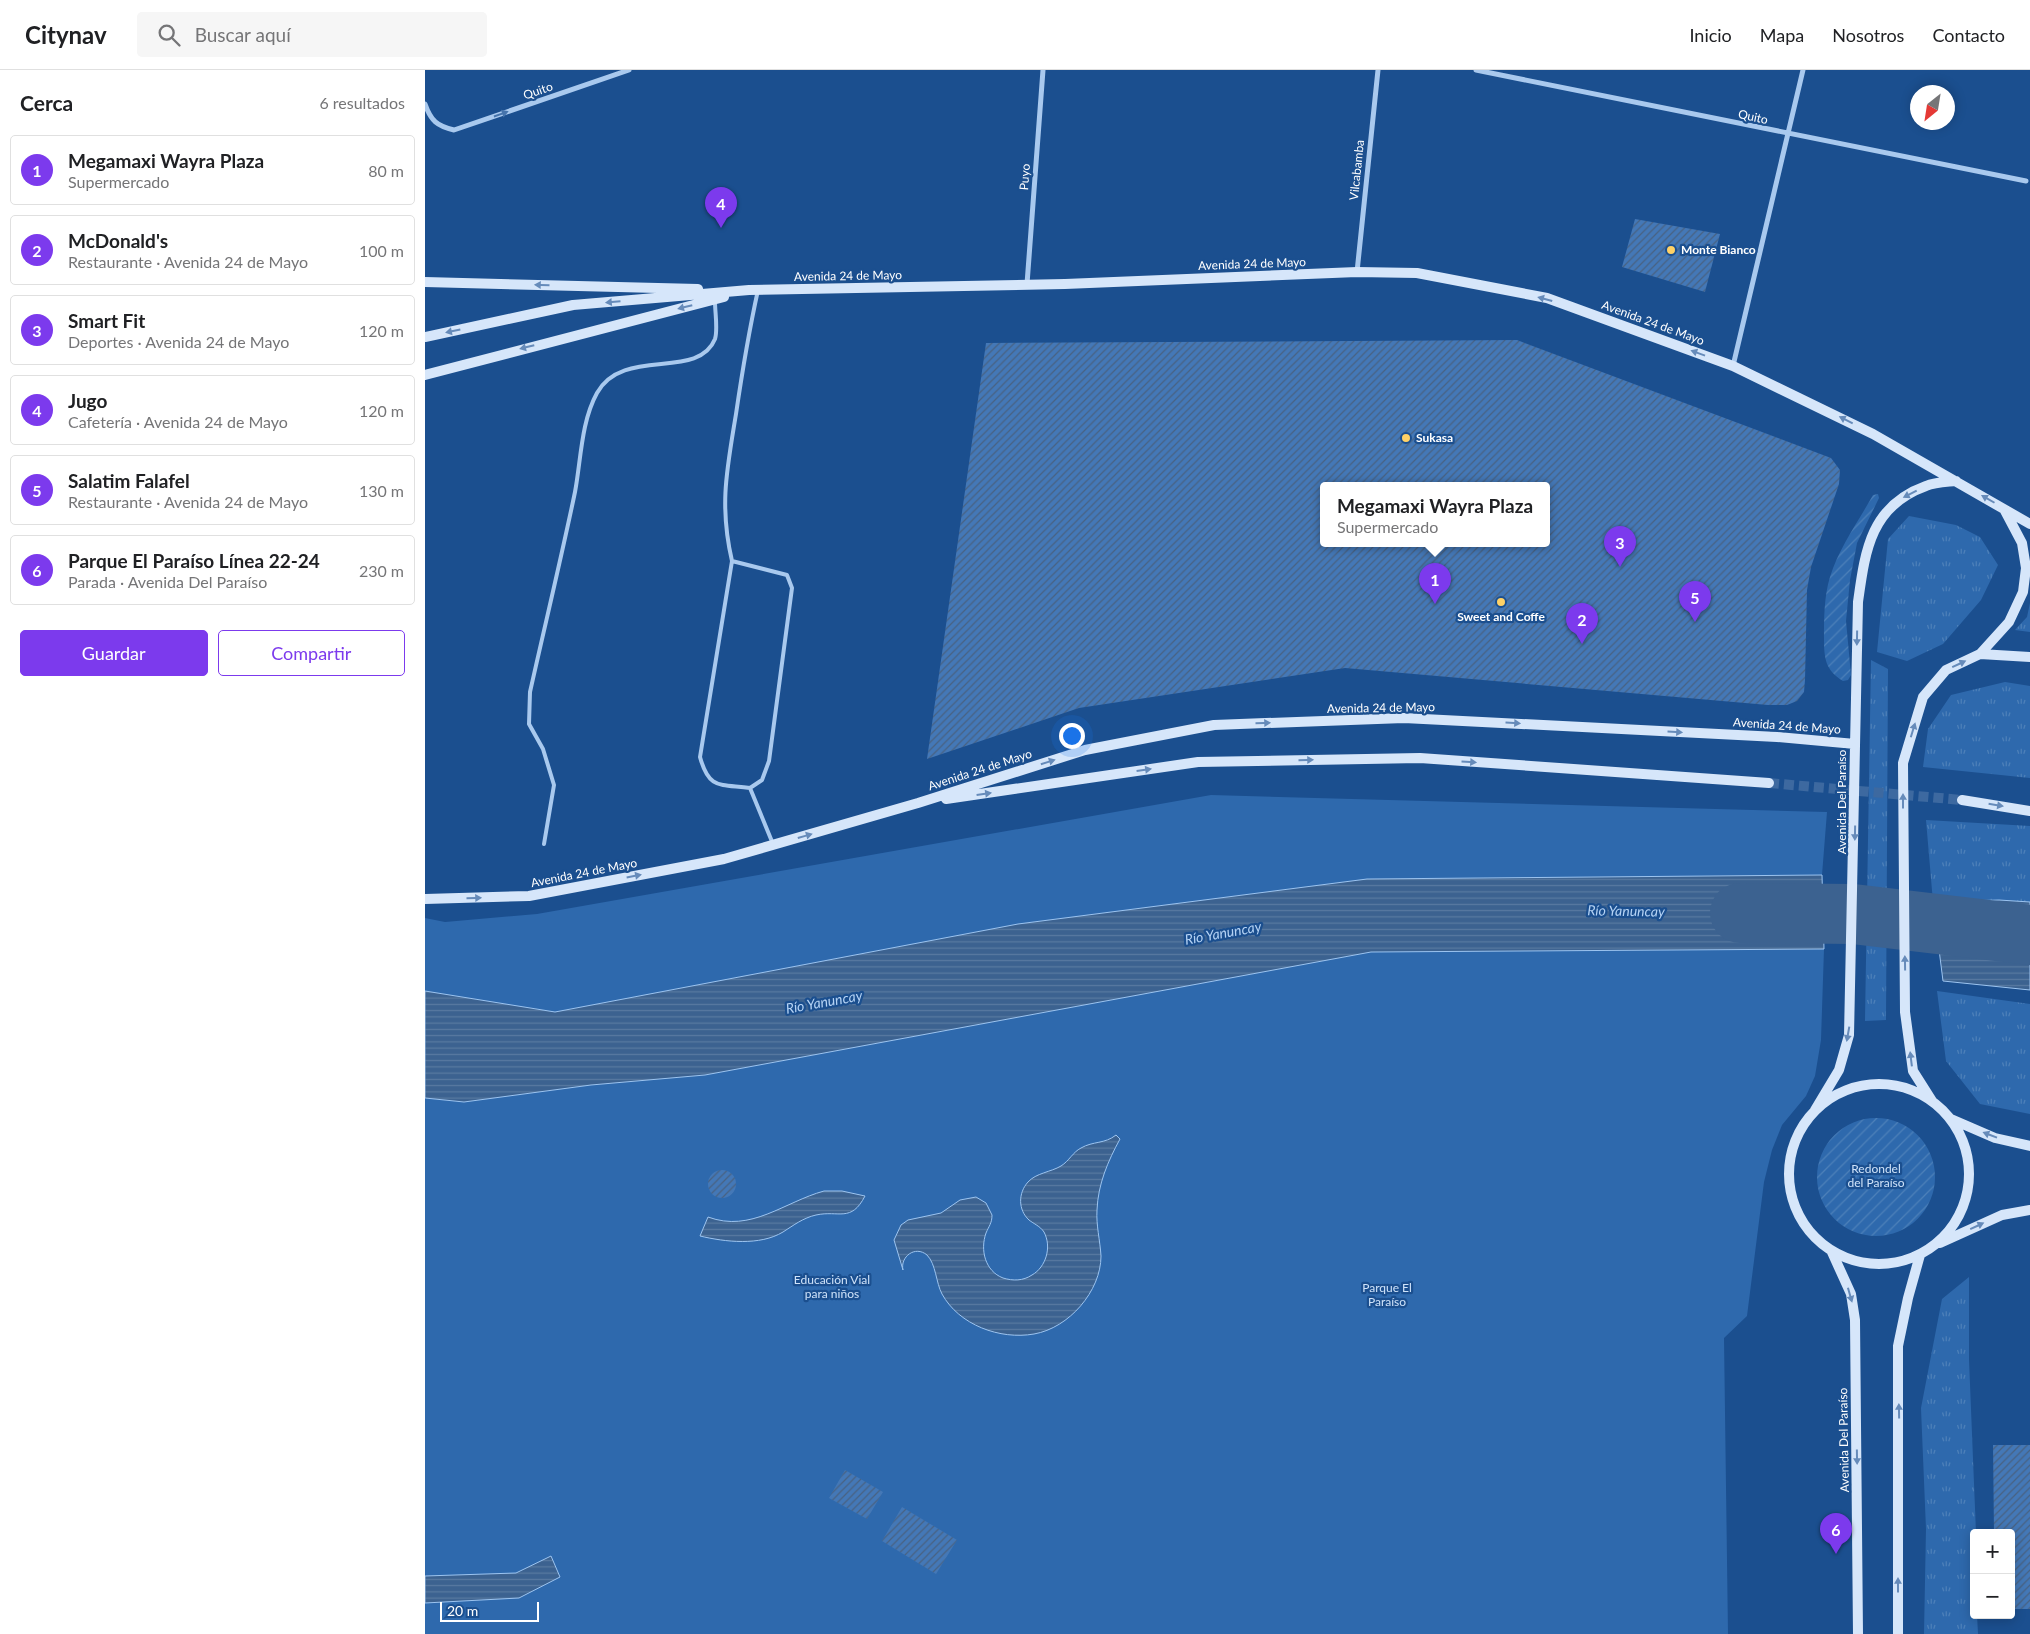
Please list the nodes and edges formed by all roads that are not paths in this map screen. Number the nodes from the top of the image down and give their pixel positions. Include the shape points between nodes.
1 (629, 70) edge
2 (1043, 70) edge
3 (1378, 70) edge
4 (1476, 70) edge
5 (1803, 70) edge
6 (425, 104) edge
7 (1788, 135) junction
8 (2026, 181) dead end
9 (1357, 272) junction
10 (425, 282) edge
11 (1027, 285) junction
12 (753, 290) junction
13 (715, 300) junction
14 (425, 337) edge
15 (1733, 366) junction
16 (425, 375) edge
17 (1956, 481) junction
18 (2004, 508) junction
19 (2030, 524) edge
20 (732, 561) junction
21 (1980, 654) junction
22 (2030, 657) edge
23 (1855, 744) junction
24 (1769, 783) tunnel mouth
25 (750, 788) junction
26 (1962, 800) tunnel mouth
27 (918, 804) junction
28 (2030, 811) edge
29 (544, 844) dead end
30 (774, 845) junction
31 (425, 899) edge
32 (1932, 1101) junction
33 (1815, 1110) junction
34 (1951, 1119) junction
35 (2030, 1146) edge
36 (2030, 1210) edge
37 (1933, 1247) junction
38 (1831, 1250) junction
39 (1920, 1255) junction
40 (1858, 1634) edge
41 (1898, 1634) edge

6 -> 1 street, Quito via 431,119 440,127 454,130
2 - 11 street, Puyo
3 - 9 street, Vilcabamba
4 - 7 street, Quito
5 - 7 street
7 - 8 street, Quito
7 - 15 street
9 - 11 main road, Avenida 24 de Mayo
15 -> 9 main road, Avenida 24 de Mayo via 1547,298 1417,272
12 -> 10 main road
11 - 12 main road, Avenida 24 de Mayo
12 - 13 main road
12 -> 14 main road, Avenida 24 de Mayo via 573,305
12 - 20 lane via 724,487 725,531
13 -> 16 main road
13 - 29 lane via 715,338 706,353 690,360 628,368 613,376 597,392 585,426 575,491 530,692 529,724 543,749 554,785
17 -> 15 main road, Avenida 24 de Mayo via 1873,434
18 -> 17 main road, Avenida 24 de Mayo
17 -> 23 main road, Avenida Del Paraíso via 1927,485 1901,498 1880,519 1865,550 1857,602
18 - 19 main road, Avenida 24 de Mayo
18 - 21 main road via 2022,544 2026,568 2023,592 2009,622
20 - 25 lane via 700,757 705,774 713,783
20 - 25 lane via 787,575 792,588 769,761 762,780
21 - 22 main road
32 -> 21 main road via 1913,1071 1905,1012 1903,763 1923,697 1946,670
27 -> 23 main road, Avenida 24 de Mayo via 1085,750 1214,724 1404,718
23 -> 33 main road, Avenida Del Paraíso via 1849,1035 1839,1070
27 -> 24 main road, Avenida 24 de Mayo via 1198,762 1420,758
25 - 30 lane
26 -> 28 main road
30 -> 27 main road, Avenida 24 de Mayo
31 -> 30 main road, Avenida 24 de Mayo via 529,896 724,859
32 - 33 main road via 1893,1085 1871,1084 1851,1088
32 - 34 main road
33 - 38 main road via 1802,1126 1791,1152 1789,1181 1796,1208 1810,1232
35 -> 34 main road via 1995,1138
34 - 37 main road via 1963,1140 1969,1163 1969,1187 1962,1210 1950,1231
37 -> 36 main road via 2002,1215
37 - 39 main road
38 - 39 main road via 1852,1260 1875,1264 1898,1262
38 -> 40 main road, Avenida Del Paraíso via 1851,1294 1855,1320
41 -> 39 main road via 1898,1346 1907,1298

